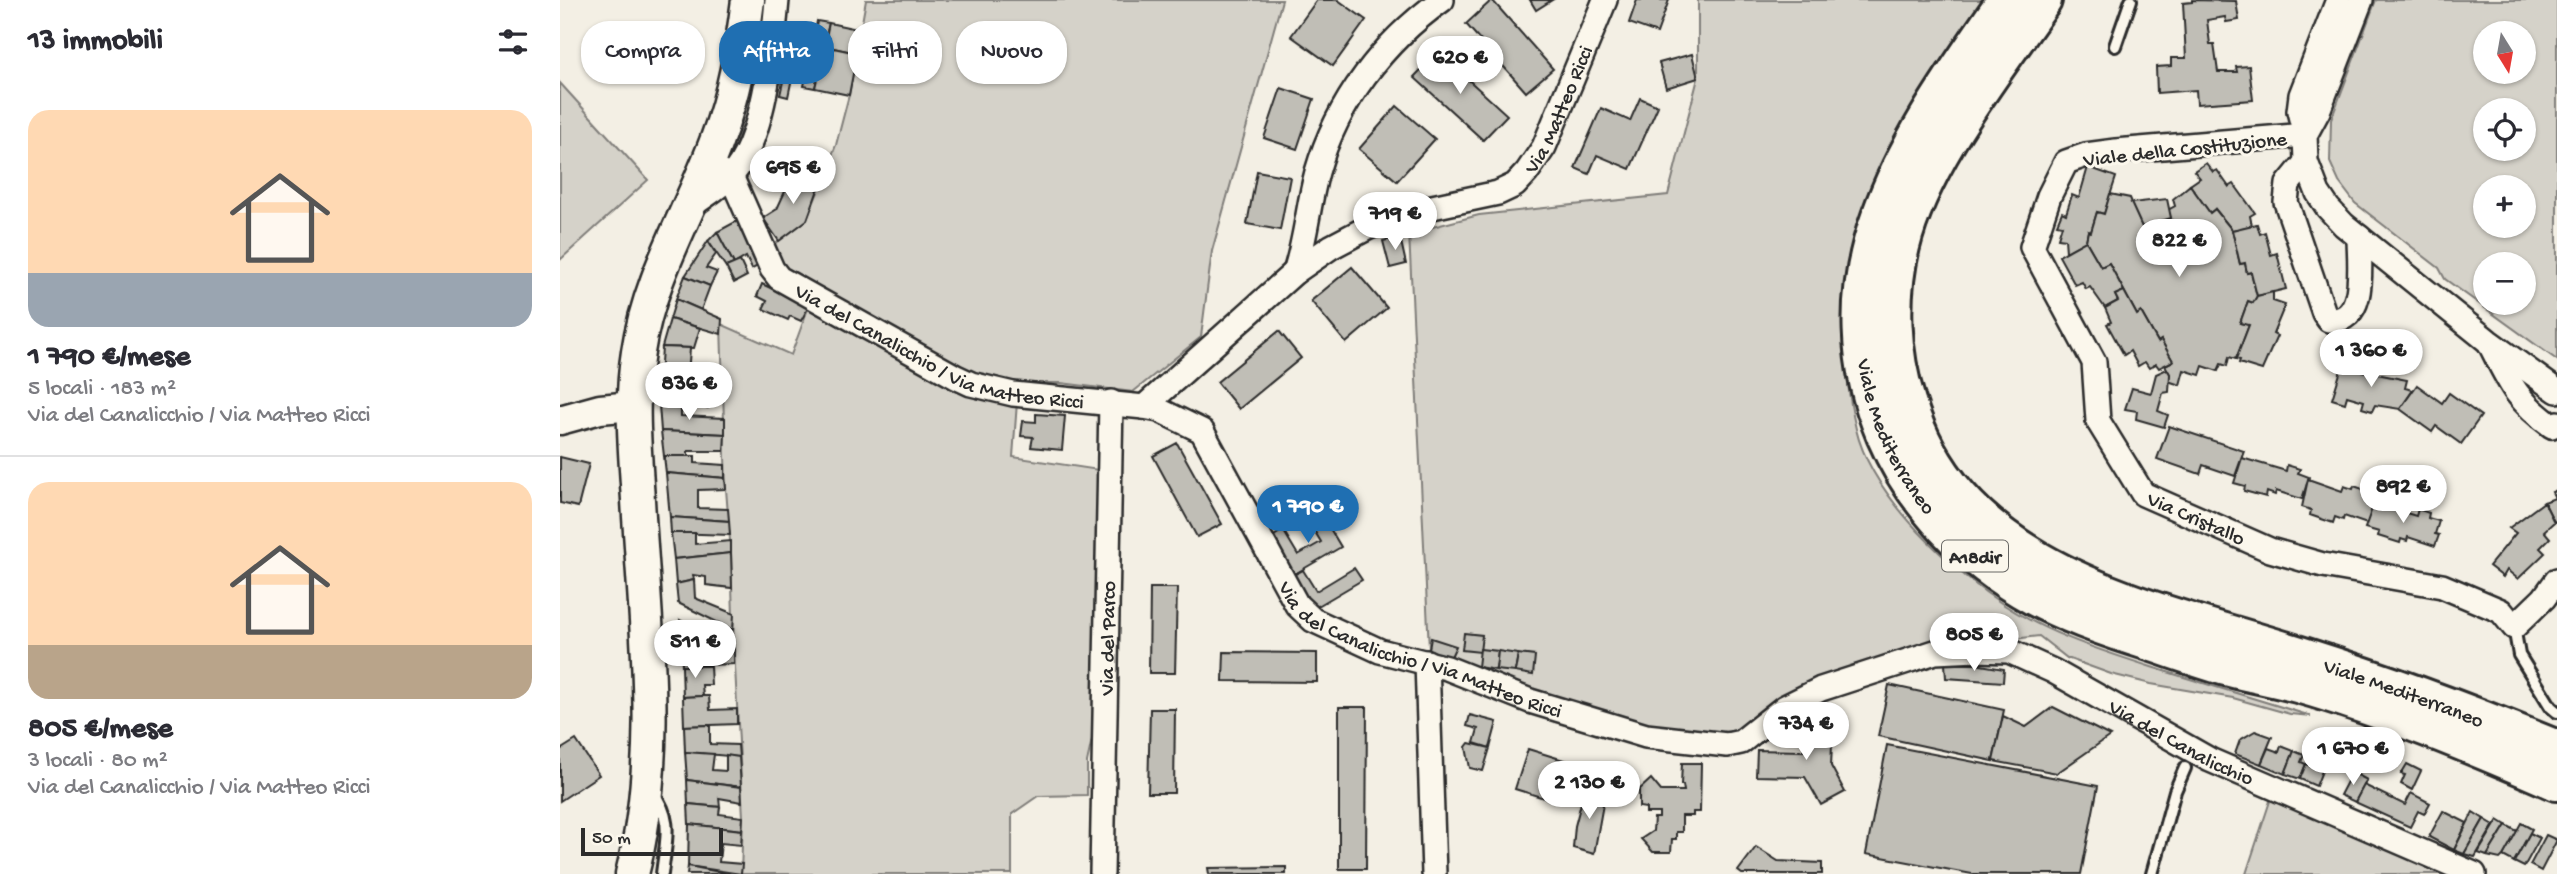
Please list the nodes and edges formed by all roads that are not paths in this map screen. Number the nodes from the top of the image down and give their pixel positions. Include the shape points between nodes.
1 (748, 0) edge
2 (777, 0) edge
3 (1442, 0) edge
4 (1605, 0) edge
5 (2007, 0) edge
6 (2042, 0) edge
7 (2131, 0) edge
8 (2337, 0) edge
9 (2361, 0) edge
10 (2115, 46) dead end
11 (2305, 135) junction
12 (2066, 162) joint
13 (2306, 162) junction
14 (719, 171) junction
15 (2359, 237) junction
16 (1295, 272) junction
17 (2488, 341) junction
18 (2557, 391) edge
19 (1111, 402) junction
20 (633, 406) junction
21 (1144, 407) junction
22 (560, 420) edge
23 (2557, 423) edge
24 (2557, 580) edge
25 (2514, 627) junction
26 (2008, 651) joint
27 (1427, 662) junction
28 (2557, 712) edge
29 (2557, 750) edge
30 (2489, 751) junction
31 (2185, 768) dead end
32 (2557, 781) edge
33 (648, 786) junction
34 (2557, 797) edge
35 (632, 874) edge
36 (662, 874) edge
37 (1102, 874) edge
38 (1434, 874) edge
39 (2152, 874) edge
40 (2474, 874) edge

1 - 14 main road via 718,137
2 - 14 street via 760,113 747,150
3 - 16 street via 1398,37 1343,107 1317,172
4 - 16 street, Via Matteo Ricci via 1544,146 1515,185 1498,193 1404,213 1331,247
5 - 30 highway, Viale Mediterraneo / A18dir via 1915,140 1879,220 1868,268 1863,320 1866,366 1885,436 1917,493 1981,562 2036,597 2094,622 2362,704
6 - 29 highway, Viale Mediterraneo / A18dir via 1965,110 1932,169 1900,245 1893,287 1898,377 1911,419 1949,486 1983,523 2052,571 2112,597 2420,695
7 - 10 lane
8 - 11 street, Viale della Costituzione via 2301,95 2299,111
9 - 11 street, Viale della Costituzione
11 - 12 street, Viale della Costituzione via 2116,151
11 - 13 street, Viale della Costituzione
12 - 25 street, Via Cristallo via 2032,247 2094,362 2098,421 2143,494 2270,550 2323,565 2442,586 2501,611
13 - 15 street, Viale della Costituzione via 2323,200
13 - 15 street via 2288,184 2287,202 2329,320 2339,321 2356,307
14 - 19 street, Via del Canalicchio / Via Matteo Ricci via 772,269 790,286 971,384 1013,394
14 - 20 main road via 687,209 647,306
15 - 17 street, Viale della Costituzione
16 - 21 street, Via Matteo Ricci
17 - 18 street, Viale della Costituzione
17 - 23 street via 2529,410 2552,426
19 - 21 street, Via del Canalicchio / Via Matteo Ricci
19 - 37 street, Via del Parco
20 - 22 street
20 - 33 main road via 650,714
21 - 27 street, Via del Canalicchio / Via Matteo Ricci via 1202,431 1297,605 1313,620 1380,651
24 - 25 street
25 - 28 lane via 2519,654
26 - 27 street, Via del Canalicchio / Via Matteo Ricci via 1935,652 1821,690 1785,707 1734,744 1646,736 1530,701
26 - 40 street, Via del Canalicchio via 2053,671 2210,760
27 - 38 street
30 - 32 highway, Viale Mediterraneo / A18dir
30 - 34 highway
31 - 39 lane
33 - 35 main road
33 - 36 lane via 668,818

